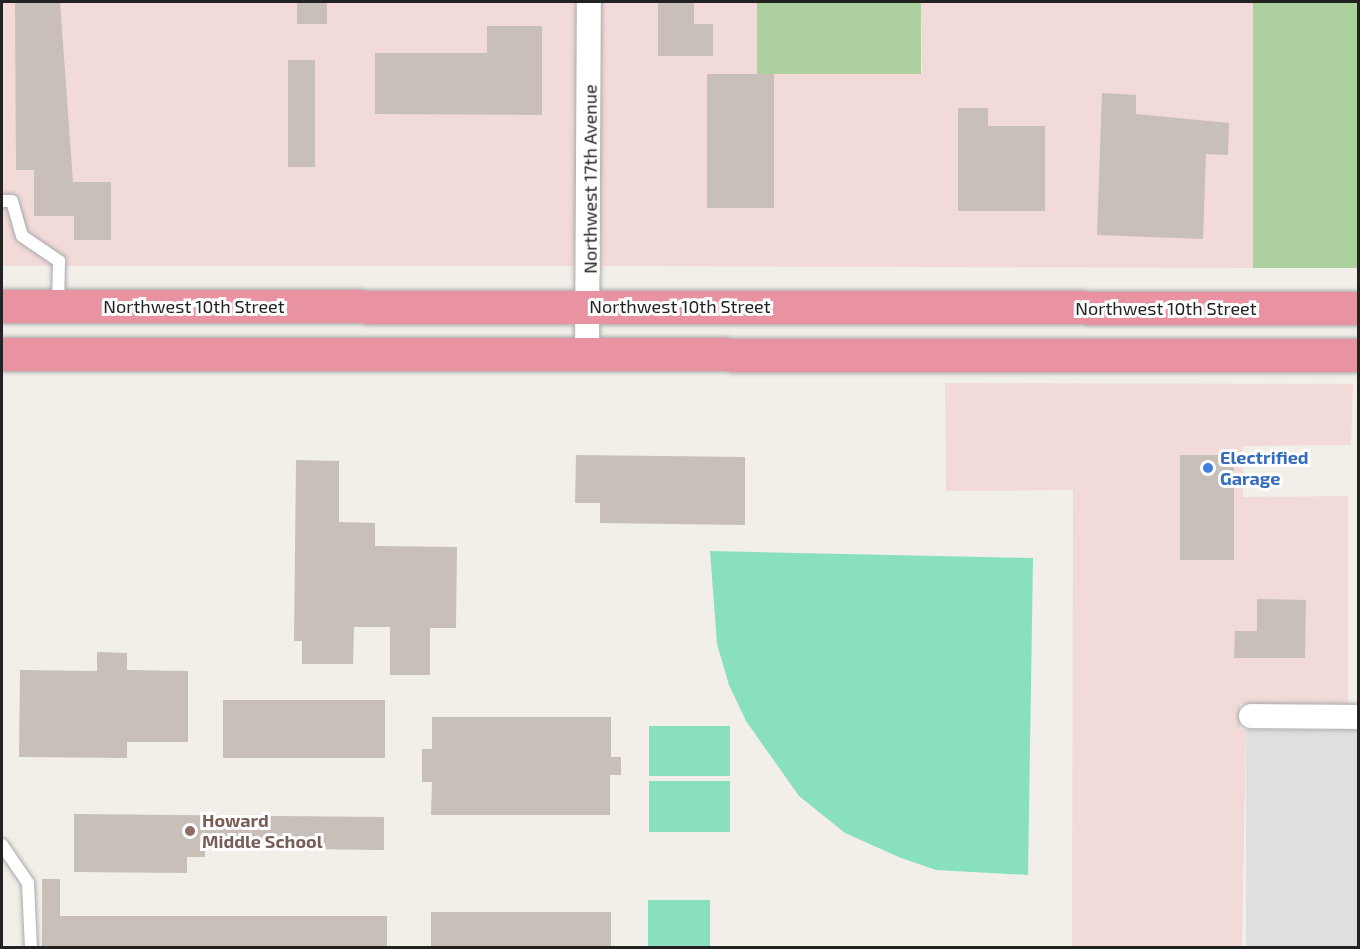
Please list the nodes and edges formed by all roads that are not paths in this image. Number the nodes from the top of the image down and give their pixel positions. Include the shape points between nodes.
1 (589, 2) edge
2 (2, 201) edge
3 (589, 305) junction
4 (2, 306) edge
5 (58, 306) junction
6 (1246, 308) junction
7 (1359, 308) edge
8 (2, 354) edge
9 (1246, 355) junction
10 (1359, 355) edge
11 (587, 356) junction
12 (1251, 716) dead end
13 (1359, 717) edge
14 (2, 845) edge
15 (31, 948) edge

1 - 3 street, Northwest 17th Avenue
2 - 5 lane via 12,201 22,236 59,261
3 - 5 highway, Northwest 10th Street
3 - 6 highway, Northwest 10th Street
3 - 11 street, Northwest 17th Avenue
4 - 5 highway, Northwest 10th Street
6 - 7 highway, Northwest 10th Street
6 - 9 highway
8 - 11 highway
9 - 10 highway
9 - 11 highway
12 - 13 street
14 - 15 lane via 28,883

